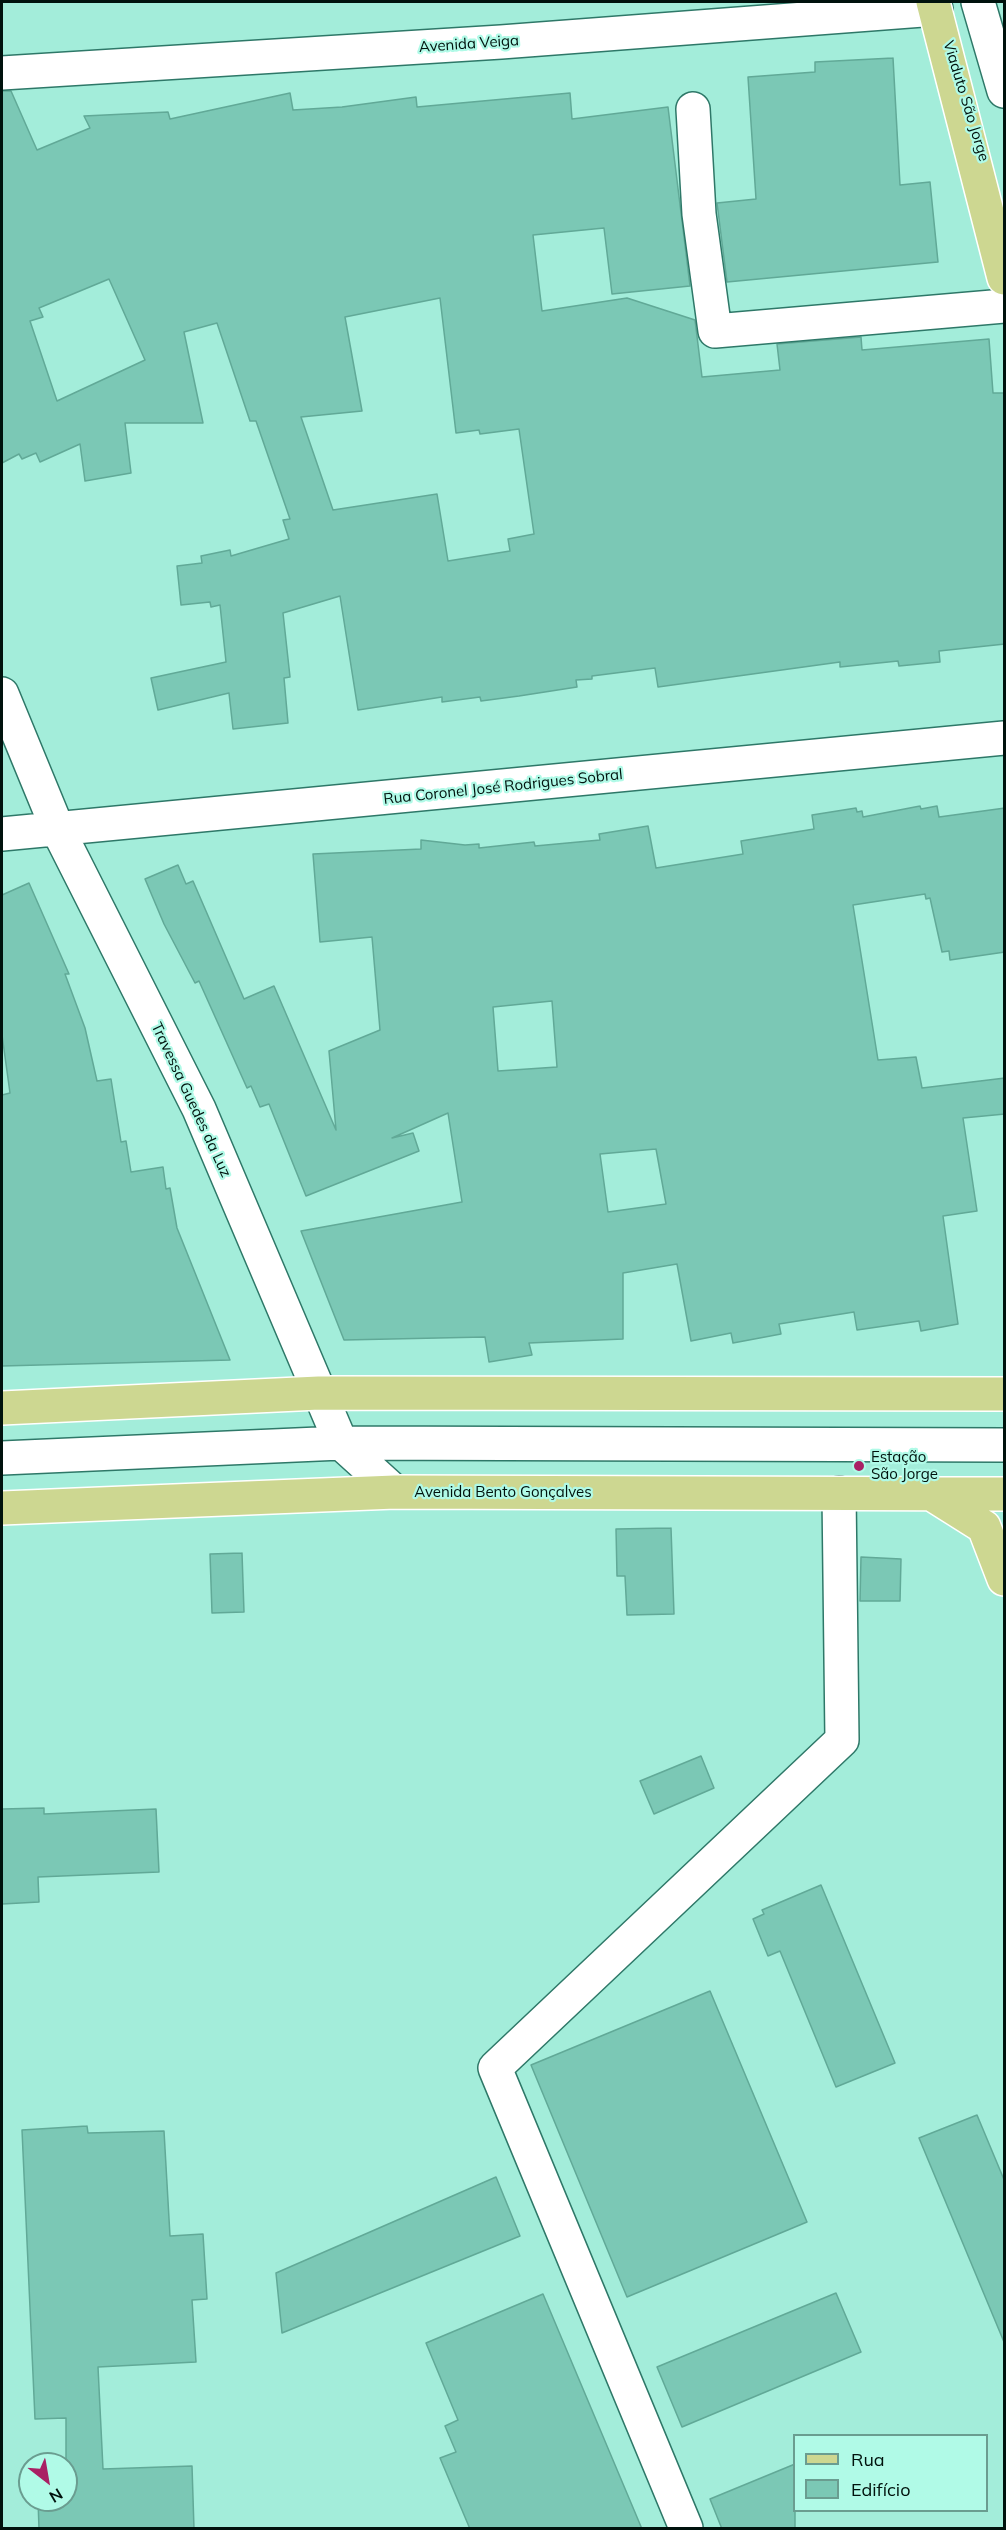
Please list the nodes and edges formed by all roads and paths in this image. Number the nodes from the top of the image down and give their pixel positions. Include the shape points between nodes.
1 (979, 4) edge
2 (935, 5) edge
3 (2, 73) edge
4 (1005, 91) edge
5 (693, 109) dead end
6 (1005, 227) edge
7 (1005, 279) edge
8 (1005, 306) edge
9 (2, 694) edge
10 (1005, 738) edge
11 (58, 830) junction
12 (2, 834) edge
13 (319, 1394) junction
14 (1005, 1394) edge
15 (2, 1408) edge
16 (341, 1443) junction
17 (1005, 1445) edge
18 (2, 1458) edge
19 (395, 1492) junction
20 (839, 1493) junction
21 (930, 1493) junction
22 (1005, 1494) edge
23 (2, 1508) edge
24 (1005, 1579) edge
25 (686, 2529) edge

1 - 4 street
2 - 3 street, Avenida Veiga via 501,42
2 - 6 main road, Viaduto São Jorge
2 - 7 main road
5 - 8 street via 699,213 715,331
9 - 11 street, Travessa Guedes da Luz
10 - 11 street, Rua Coronel José Rodrigues Sobral
11 - 12 street, Rua Coronel José Rodrigues Sobral
11 - 13 street, Travessa Guedes da Luz via 199,1109
13 - 14 main road
13 - 15 main road
13 - 16 street, Travessa Guedes da Luz
16 - 17 street
16 - 18 street
16 - 19 street, Travessa Guedes da Luz
19 - 20 main road, Avenida Bento Gonçalves
19 - 23 main road, Avenida Bento Gonçalves
20 - 21 main road, Avenida Bento Gonçalves
20 - 25 street via 842,1740 495,2068
21 - 22 main road, Avenida Bento Gonçalves
21 - 24 main road via 984,1527

